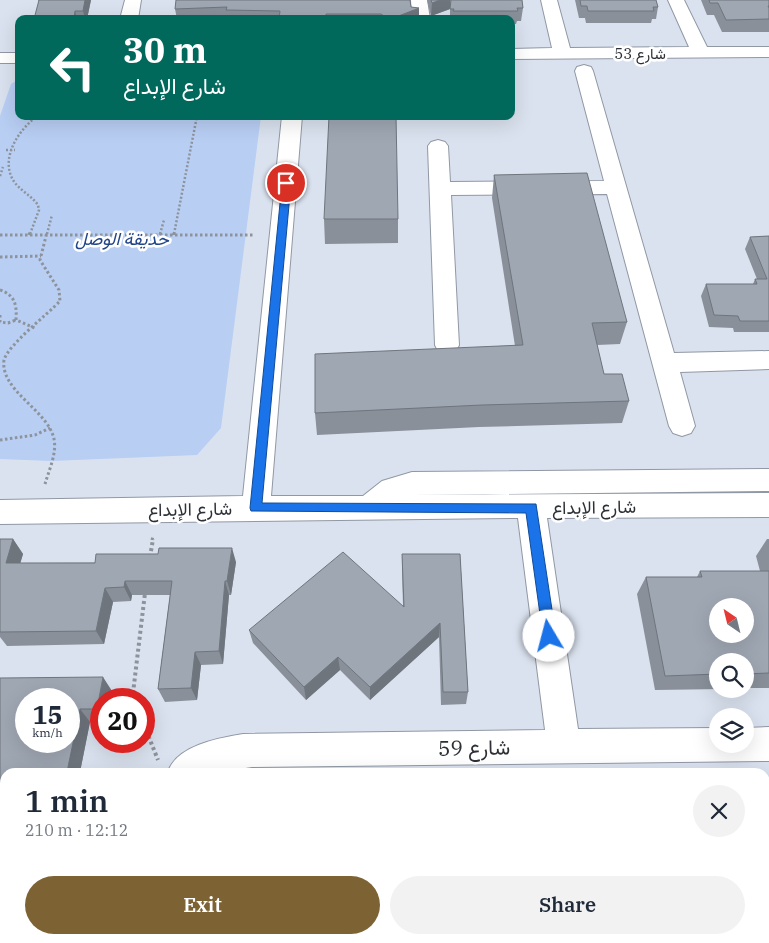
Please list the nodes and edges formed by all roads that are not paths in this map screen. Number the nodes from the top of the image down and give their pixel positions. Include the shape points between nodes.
1 (133, 0) edge
2 (420, 0) edge
3 (549, 0) edge
4 (676, 0) edge
5 (130, 15) edge
6 (421, 15) edge
7 (700, 52) junction
8 (769, 52) edge
9 (515, 54) edge
10 (562, 54) junction
11 (0, 58) edge
12 (15, 58) edge
13 (584, 71) dead end
14 (292, 120) edge
15 (438, 146) dead end
16 (616, 187) junction
17 (440, 189) junction
18 (447, 345) dead end
19 (769, 360) edge
20 (664, 362) junction
21 (682, 426) dead end
22 (769, 480) edge
23 (769, 505) edge
24 (256, 508) junction
25 (531, 508) junction
26 (367, 509) junction
27 (0, 512) edge
28 (769, 744) edge
29 (564, 746) junction
30 (177, 768) edge

1 - 5 street
2 - 6 street
3 - 10 street
4 - 7 street
7 - 8 street, شارع 53
7 - 10 street, شارع 53
9 - 10 street, شارع 53
11 - 12 street
13 - 16 street
14 - 24 street
15 - 17 street
16 - 17 street
16 - 20 street
17 - 18 street
19 - 20 street
20 - 21 street
22 - 26 street via 412,484 392,488
23 - 25 street, شارع الإبداع
24 - 26 street, شارع الإبداع
24 - 27 street, شارع الإبداع
25 - 26 street, شارع الإبداع
25 - 29 street
28 - 29 street, شارع 59
29 - 30 street, شارع 59 via 252,750 227,752

